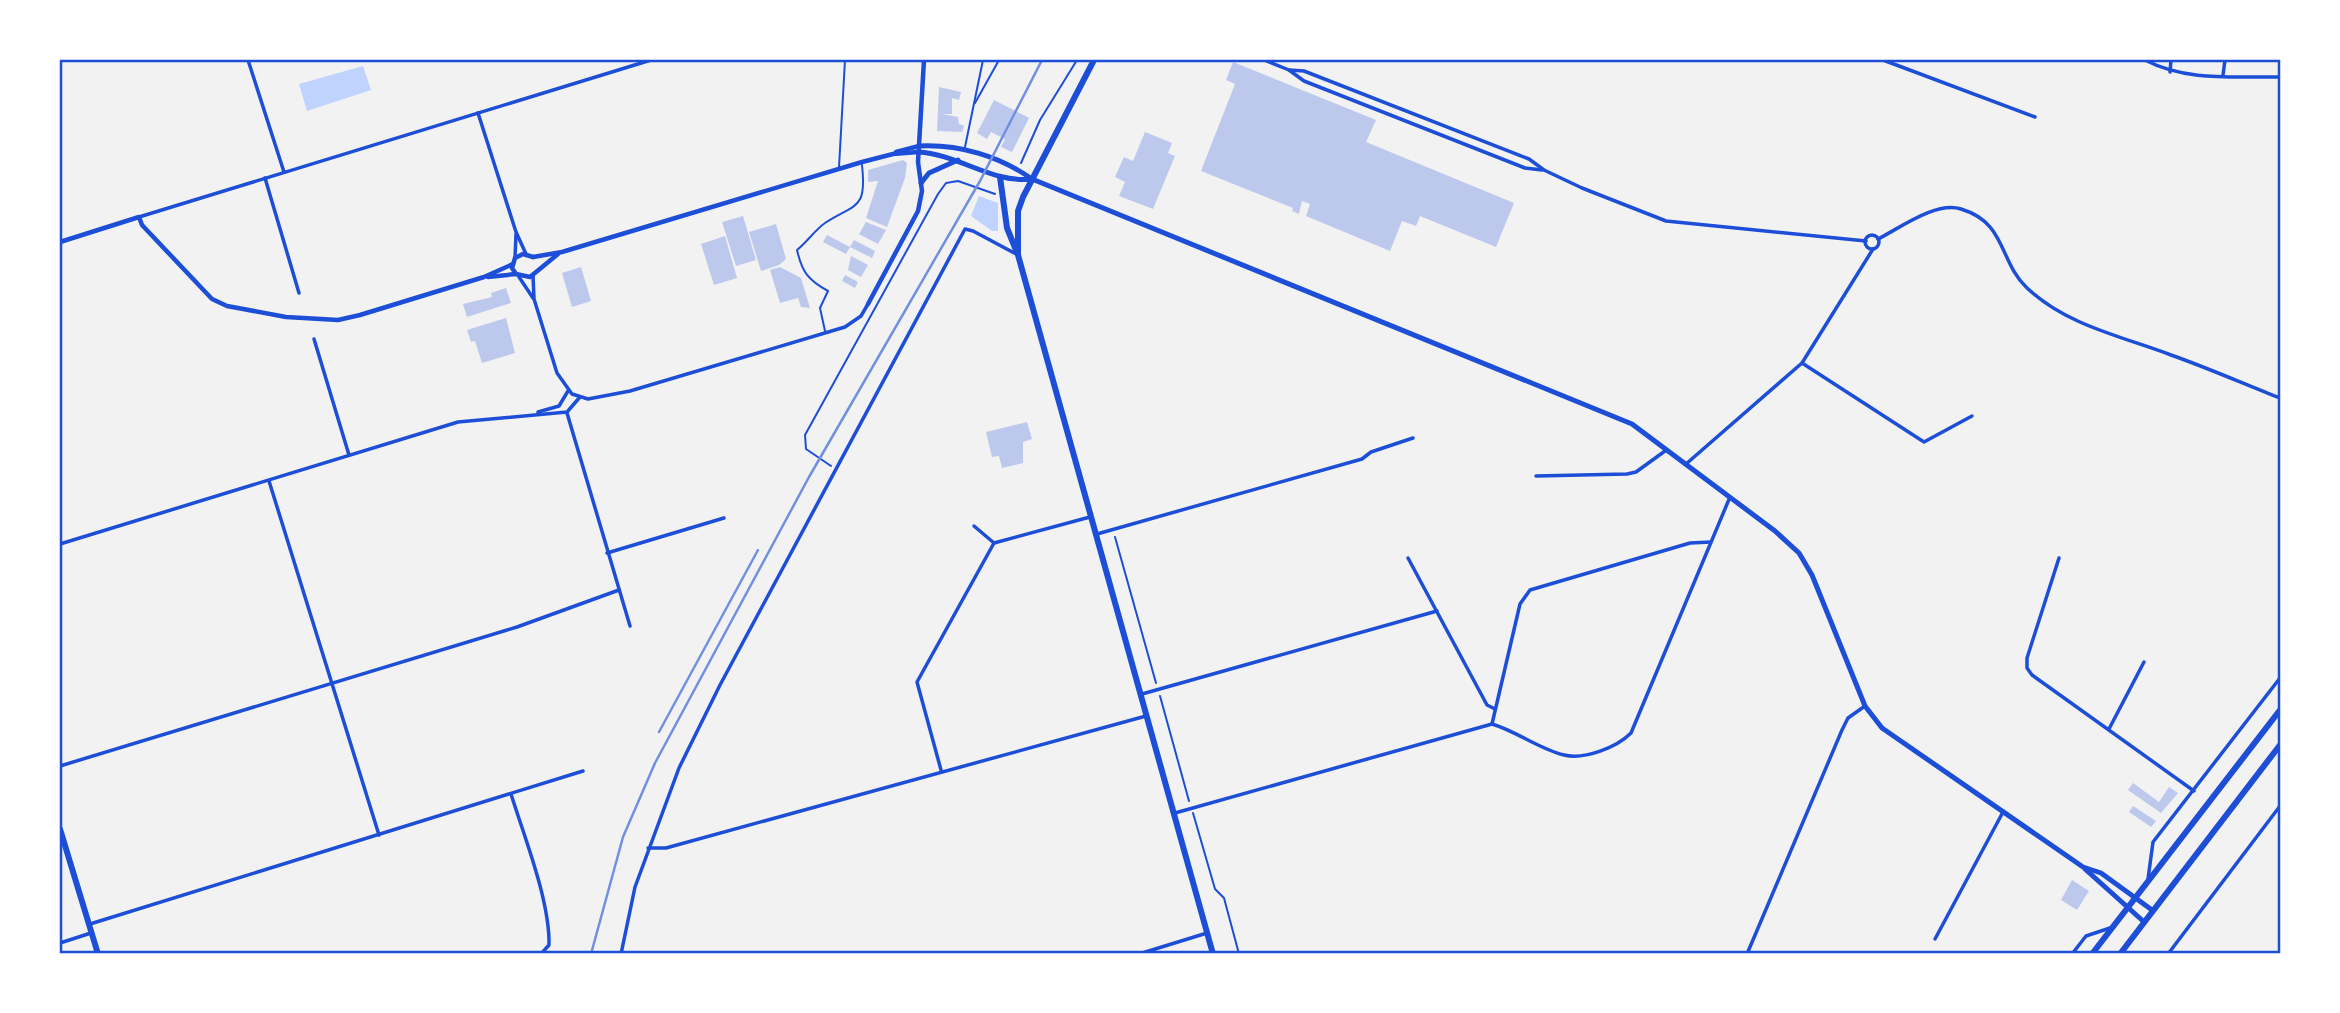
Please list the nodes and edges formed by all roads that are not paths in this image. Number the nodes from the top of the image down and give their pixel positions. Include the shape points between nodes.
1 (248, 60) edge
2 (651, 60) edge
3 (845, 60) edge
4 (924, 60) edge
5 (984, 60) edge
6 (999, 60) edge
7 (1094, 60) edge
8 (1264, 60) edge
9 (1883, 60) edge
10 (2145, 60) edge
11 (2171, 60) edge
12 (2225, 60) edge
13 (1289, 70) junction
14 (2170, 72) junction
15 (2223, 75) junction
16 (2280, 78) edge
17 (973, 107) junction
18 (478, 113) junction
19 (2035, 117) dead end
20 (919, 149) junction
21 (965, 149) junction
22 (958, 160) junction
23 (862, 162) junction
24 (967, 163) junction
25 (839, 169) junction
26 (1544, 170) junction
27 (284, 172) junction
28 (1000, 177) junction
29 (265, 178) junction
30 (1032, 179) junction
31 (921, 183) junction
32 (139, 217) junction
33 (516, 232) junction
34 (1878, 239) junction
35 (1866, 241) junction
36 (60, 242) edge
37 (1873, 249) junction
38 (562, 252) junction
39 (526, 254) junction
40 (1018, 255) junction
41 (533, 257) junction
42 (514, 261) junction
43 (536, 269) junction
44 (533, 275) junction
45 (518, 276) junction
46 (484, 277) junction
47 (299, 293) dead end
48 (534, 299) junction
49 (868, 304) joint
50 (825, 332) junction
51 (314, 339) dead end
52 (1802, 363) junction
53 (568, 391) junction
54 (580, 397) junction
55 (2280, 398) edge
56 (567, 412) junction
57 (533, 413) junction
58 (1972, 416) dead end
59 (1413, 438) dead end
60 (1667, 449) junction
61 (349, 455) junction
62 (1686, 464) junction
63 (1536, 476) dead end
64 (269, 481) junction
65 (1730, 497) junction
66 (1092, 516) junction
67 (724, 518) dead end
68 (974, 526) dead end
69 (1097, 534) junction
70 (1711, 542) junction
71 (993, 543) junction
72 (60, 544) edge
73 (607, 552) junction
74 (1408, 558) dead end
75 (2059, 558) dead end
76 (619, 590) junction
77 (1437, 611) junction
78 (630, 625) dead end
79 (2144, 662) dead end
80 (2280, 679) edge
81 (332, 683) junction
82 (1142, 694) junction
83 (1865, 706) junction
84 (1495, 709) junction
85 (2280, 710) edge
86 (1148, 716) junction
87 (1492, 724) junction
88 (2109, 729) junction
89 (2280, 745) edge
90 (60, 766) edge
91 (941, 770) junction
92 (583, 771) dead end
93 (2194, 791) junction
94 (511, 794) junction
95 (2280, 806) edge
96 (2003, 811) junction
97 (1175, 813) junction
98 (60, 830) edge
99 (379, 835) junction
100 (648, 848) junction
101 (2083, 867) junction
102 (2148, 881) junction
103 (2136, 897) junction
104 (2127, 908) junction
105 (2152, 910) junction
106 (2143, 920) junction
107 (89, 924) junction
108 (2113, 927) junction
109 (91, 933) junction
110 (1207, 933) junction
111 (1936, 939) dead end
112 (60, 943) edge
113 (1751, 947) junction
114 (98, 954) edge
115 (541, 954) edge
116 (621, 954) edge
117 (1139, 954) edge
118 (1213, 954) edge
119 (1746, 954) edge
120 (1754, 954) edge
121 (2073, 954) edge
122 (2092, 954) edge
123 (2120, 954) edge
124 (2168, 954) edge

1 - 27 street
2 - 18 street
3 - 25 lane
4 - 20 street
5 - 17 lane
6 - 17 lane
7 - 30 main road
8 - 13 street
9 - 19 street
10 - 14 street
11 - 14 street
12 - 15 street
13 - 26 street via 1304,81 1525,168
13 - 26 street via 1304,71 1530,159
14 - 15 street
15 - 16 street
17 - 21 lane
18 - 27 street
18 - 33 street
20 - 21 main road
20 - 22 main road
20 - 23 street
20 - 31 street
21 - 24 lane
21 - 30 main road
22 - 24 main road
22 - 31 main road via 929,173
23 - 25 street
23 - 50 lane via 855,209 825,223 797,250 810,281 828,291 820,308
24 - 28 main road
25 - 38 street
26 - 35 street via 1666,221
27 - 29 street
28 - 30 main road
28 - 40 main road via 1007,228
29 - 32 street
29 - 47 street
30 - 40 main road via 1018,211
30 - 60 main road via 1632,424
31 - 49 street via 918,211
32 - 36 street
32 - 46 street via 201,291 227,306 254,312 338,320
33 - 39 street
33 - 42 street
34 - 35 street via 1870,236
34 - 37 street
34 - 55 street via 1941,209 1960,208 1978,215 1990,224 2027,287 2062,313 2089,328
35 - 37 street
37 - 52 street
38 - 41 street
38 - 43 street
39 - 41 street
39 - 42 street
40 - 66 main road
40 - 100 street via 965,229 702,720
41 - 43 street
42 - 45 street
42 - 46 street
43 - 44 street
44 - 45 street
44 - 48 street
45 - 46 street
45 - 48 street
48 - 53 street via 556,373
49 - 50 street via 852,323
50 - 54 street via 630,391
51 - 61 street
52 - 58 street via 1924,442
52 - 62 street
53 - 54 street
53 - 57 street via 559,406
54 - 56 street
56 - 57 street
56 - 73 street
57 - 61 street via 458,422
59 - 69 street via 1362,459
60 - 62 main road
60 - 63 street via 1627,474
61 - 64 street
62 - 65 main road
64 - 72 street
64 - 81 street
65 - 70 street
65 - 83 main road via 1788,542 1805,563
66 - 69 main road
66 - 71 street
67 - 73 street
68 - 71 street
69 - 82 main road
70 - 84 street via 1690,543 1530,590 1520,604
70 - 87 street via 1631,733 1623,740 1601,750 1564,755
71 - 91 street via 917,682
73 - 76 street
74 - 77 street
75 - 88 street via 2027,668
76 - 78 street
76 - 81 street via 517,627
77 - 82 street
77 - 84 street via 1487,705
79 - 88 street
80 - 93 street
81 - 90 street
81 - 99 street
82 - 86 main road
83 - 96 main road via 1882,728
83 - 113 street via 1848,718 1842,730
84 - 87 street
85 - 102 main road
86 - 91 street
86 - 97 main road
87 - 97 street
88 - 93 street
89 - 105 main road
91 - 100 street via 666,848
92 - 94 street
93 - 102 street via 2153,842
94 - 99 street
94 - 115 street via 549,933 549,945
95 - 124 street
96 - 101 main road
96 - 111 street
97 - 110 main road
98 - 107 main road
99 - 107 street
100 - 116 street
101 - 103 main road via 2101,873
101 - 104 main road
102 - 103 main road
103 - 104 main road
103 - 105 main road
104 - 106 main road
104 - 108 main road
105 - 106 main road
106 - 123 main road
107 - 109 main road
108 - 121 street via 2086,936
108 - 122 main road
109 - 112 street
109 - 114 main road
110 - 117 street
110 - 118 main road
113 - 119 street
113 - 120 street

